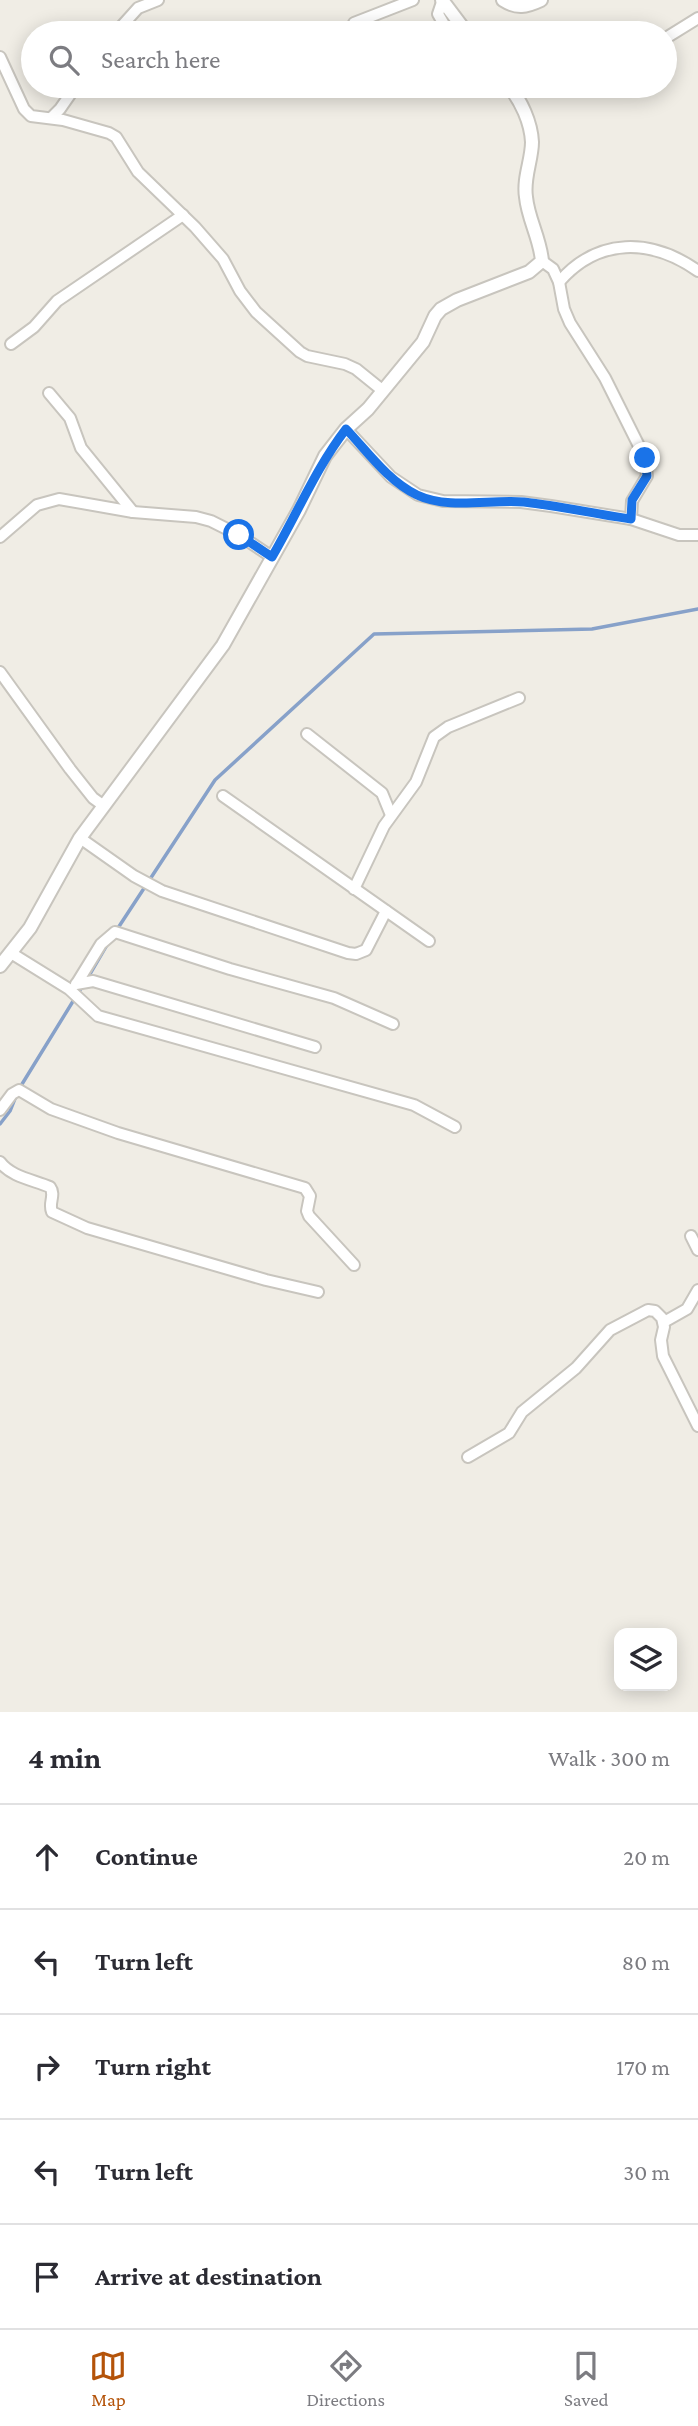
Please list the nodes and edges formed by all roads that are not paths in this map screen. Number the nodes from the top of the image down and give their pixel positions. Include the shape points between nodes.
1 (158, 0) edge
2 (413, 0) edge
3 (503, 0) edge
4 (541, 0) edge
5 (442, 1) edge
6 (698, 18) edge
7 (126, 21) edge
8 (360, 21) edge
9 (442, 21) edge
10 (458, 21) edge
11 (677, 31) edge
12 (0, 57) edge
13 (68, 98) edge
14 (516, 98) edge
15 (51, 118) junction
16 (183, 215) junction
17 (542, 261) junction
18 (698, 271) edge
19 (559, 282) junction
20 (11, 344) dead end
21 (382, 390) junction
22 (49, 393) dead end
23 (346, 429) junction
24 (133, 512) junction
25 (631, 519) junction
26 (698, 535) edge
27 (0, 537) edge
28 (272, 557) junction
29 (0, 672) edge
30 (519, 698) dead end
31 (307, 734) dead end
32 (223, 796) dead end
33 (104, 806) junction
34 (391, 815) junction
35 (80, 838) junction
36 (354, 889) junction
37 (386, 911) junction
38 (429, 941) dead end
39 (11, 953) junction
40 (0, 966) edge
41 (77, 984) junction
42 (65, 987) junction
43 (393, 1024) dead end
44 (315, 1047) dead end
45 (0, 1110) edge
46 (456, 1127) dead end
47 (0, 1162) edge
48 (691, 1236) dead end
49 (698, 1250) edge
50 (354, 1265) dead end
51 (698, 1290) edge
52 (318, 1293) dead end
53 (664, 1322) junction
54 (698, 1426) edge
55 (468, 1457) dead end

1 - 7 street via 138,8
2 - 8 street
3 - 4 street via 527,7
5 - 9 street via 438,14
5 - 10 street
6 - 11 street
12 - 15 street via 27,113
13 - 15 street
14 - 17 street via 532,141 526,198
15 - 16 street via 113,134 138,172
16 - 20 street via 57,301
16 - 21 street via 223,259 256,312 294,348 356,369
17 - 19 street via 553,269
17 - 21 street via 529,272 441,309 422,342
18 - 19 street via 663,253 624,246 576,264
19 - 25 street via 570,323 605,378 645,458 647,476 632,500
21 - 23 street
22 - 24 street via 70,418 81,448
23 - 25 street via 391,477 418,495 465,503 521,502
23 - 28 street via 326,456
24 - 27 street via 52,500 37,505
24 - 28 street via 211,521
25 - 26 street via 679,535
28 - 33 street via 223,645
29 - 33 street via 70,769
30 - 34 street via 439,732 430,743 416,782
31 - 34 street via 382,793
32 - 36 street
33 - 35 street
34 - 36 street
35 - 37 street via 152,886 356,954 366,950
35 - 39 street
36 - 37 street
37 - 38 street
39 - 40 street
39 - 42 street
41 - 42 street
41 - 43 street via 101,944 115,932 334,998
41 - 44 street via 93,981
42 - 46 street via 98,1016 414,1105
45 - 50 street via 19,1090 51,1109 118,1133 304,1188 310,1196 309,1216
47 - 52 street via 20,1176 50,1187 52,1212 87,1228
48 - 49 street
51 - 53 street via 687,1309
53 - 54 street via 663,1356
53 - 55 street via 648,1310 616,1326 576,1368 522,1412 509,1433

